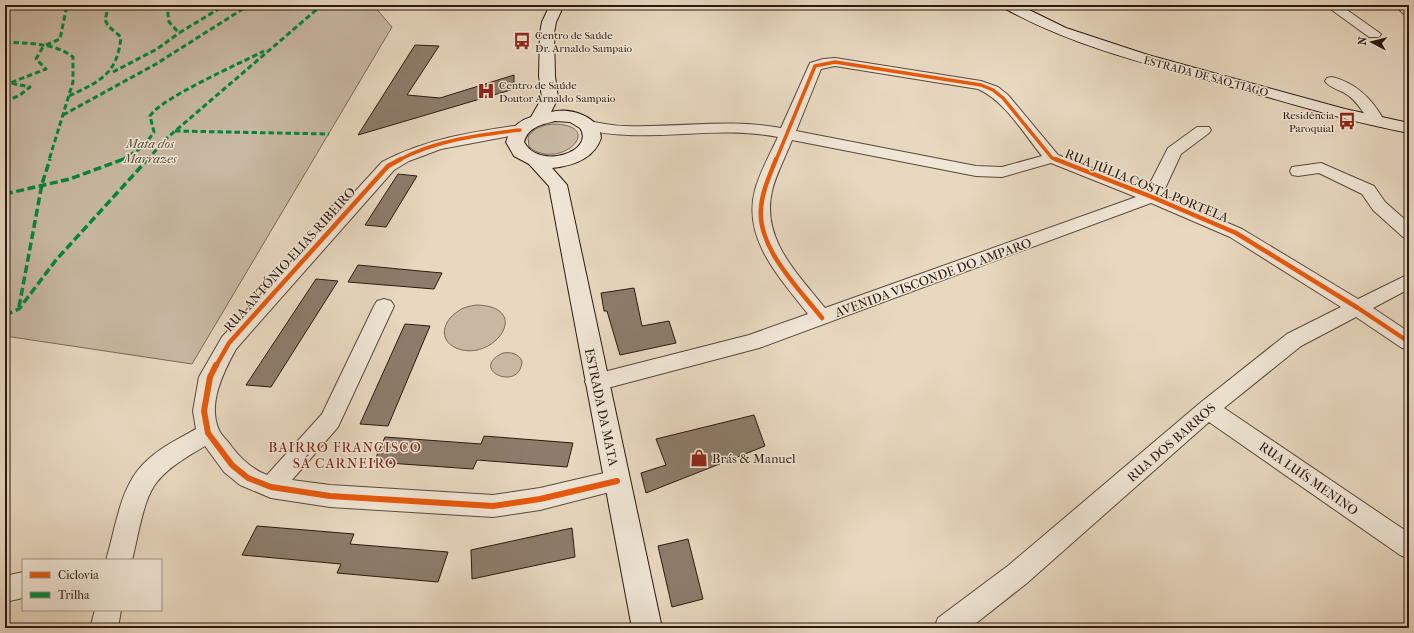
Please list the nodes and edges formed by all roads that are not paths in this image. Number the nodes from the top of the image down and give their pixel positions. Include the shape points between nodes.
1 (1009, 5) edge
2 (1330, 5) edge
3 (1400, 5) edge
4 (557, 6) edge
5 (1409, 11) edge
6 (1374, 34) dead end
7 (1332, 81) dead end
8 (550, 98) junction
9 (574, 118) junction
10 (539, 119) junction
11 (1377, 122) junction
12 (1409, 128) edge
13 (1203, 130) dead end
14 (786, 133) junction
15 (590, 134) junction
16 (517, 136) junction
17 (577, 156) junction
18 (1052, 158) junction
19 (536, 161) junction
20 (1298, 170) dead end
21 (558, 186) junction
22 (1152, 197) junction
23 (1409, 234) edge
24 (1409, 280) edge
25 (384, 306) dead end
26 (1358, 308) junction
27 (822, 318) junction
28 (1409, 342) edge
29 (596, 382) junction
30 (1208, 409) junction
31 (208, 433) junction
32 (617, 481) junction
33 (271, 488) junction
34 (1409, 547) edge
35 (119, 559) edge
36 (22, 584) edge
37 (5, 589) edge
38 (108, 611) edge
39 (104, 628) edge
40 (647, 628) edge
41 (948, 628) edge

1 - 11 main road, ESTRADA DE SÃO TIAGO via 1047,26 1110,49
2 - 6 street
3 - 5 street
4 - 8 main road via 547,33
7 - 11 street via 1349,87 1368,107
8 - 9 main road
8 - 10 main road
9 - 10 main road via 554,116
9 - 15 main road
10 - 16 main road
11 - 12 main road, ESTRADA DE SÃO TIAGO
13 - 22 street via 1174,151
14 - 15 street via 738,127
14 - 18 street via 976,171 1002,172
14 - 18 street, RUA JÚLIA COSTA PORTELA via 815,66 842,62 981,85 993,90 1003,98
14 - 27 street, RUA JÚLIA COSTA PORTELA via 764,188 761,220 770,250
15 - 17 main road via 586,150
16 - 19 main road via 516,148 520,153
16 - 31 street, RUA ANTÓNIO ELIAS RIBEIRO via 495,134 466,137 414,152 388,166 230,343 210,377 204,411
17 - 19 main road via 557,162
17 - 21 main road
18 - 22 street, RUA JÚLIA COSTA PORTELA
19 - 21 main road
20 - 23 street via 1321,168 1368,190 1378,206
21 - 29 main road, ESTRADA DA MATA
22 - 26 street, RUA JÚLIA COSTA PORTELA via 1236,233
22 - 27 street, AVENIDA VISCONDE DO AMPARO
24 - 26 street, RUA DOS BARROS
25 - 33 street via 330,420
26 - 28 street, RUA JÚLIA COSTA PORTELA
26 - 30 street, RUA DOS BARROS via 1294,340
27 - 29 street, AVENIDA VISCONDE DO AMPARO via 752,342
29 - 32 main road, ESTRADA DA MATA
30 - 34 street, RUA LUÍS MENINO
30 - 41 street, RUA DOS BARROS via 1018,574
31 - 33 street, RUA ANTÓNIO ELIAS RIBEIRO via 232,464 248,478
31 - 35 street via 161,464 146,478
32 - 33 street, RUA ANTÓNIO ELIAS RIBEIRO via 564,494 492,506 330,496
32 - 40 main road, ESTRADA DA MATA
36 - 37 street
38 - 39 street

